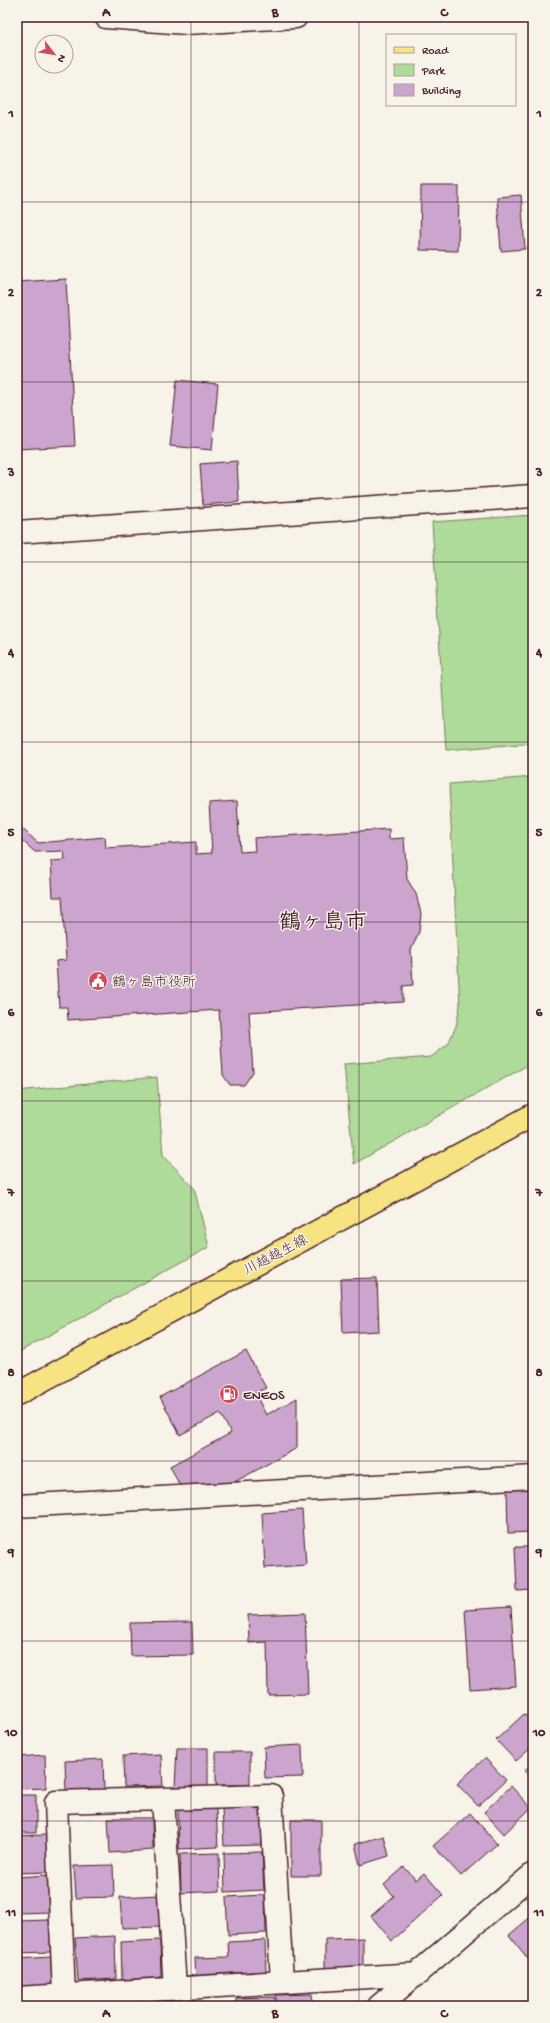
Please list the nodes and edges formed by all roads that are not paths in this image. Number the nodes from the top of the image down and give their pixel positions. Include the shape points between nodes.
1 (106, 17) edge
2 (296, 17) edge
3 (533, 496) edge
4 (17, 532) edge
5 (533, 1115) edge
6 (17, 1394) edge
7 (533, 1477) edge
8 (17, 1506) edge
9 (163, 1799) junction
10 (533, 1874) edge
11 (418, 1974) junction
12 (282, 1981) junction
13 (175, 1988) junction
14 (64, 1995) junction
15 (17, 1998) edge
16 (379, 2006) edge

1 - 2 street via 186,23
3 - 4 street
5 - 6 main road, 川越越生線
7 - 8 street
9 - 12 street via 271,1796
9 - 13 street
9 - 14 street via 56,1802
10 - 11 street
11 - 12 street
11 - 16 street
12 - 13 street
13 - 14 street
14 - 15 street

